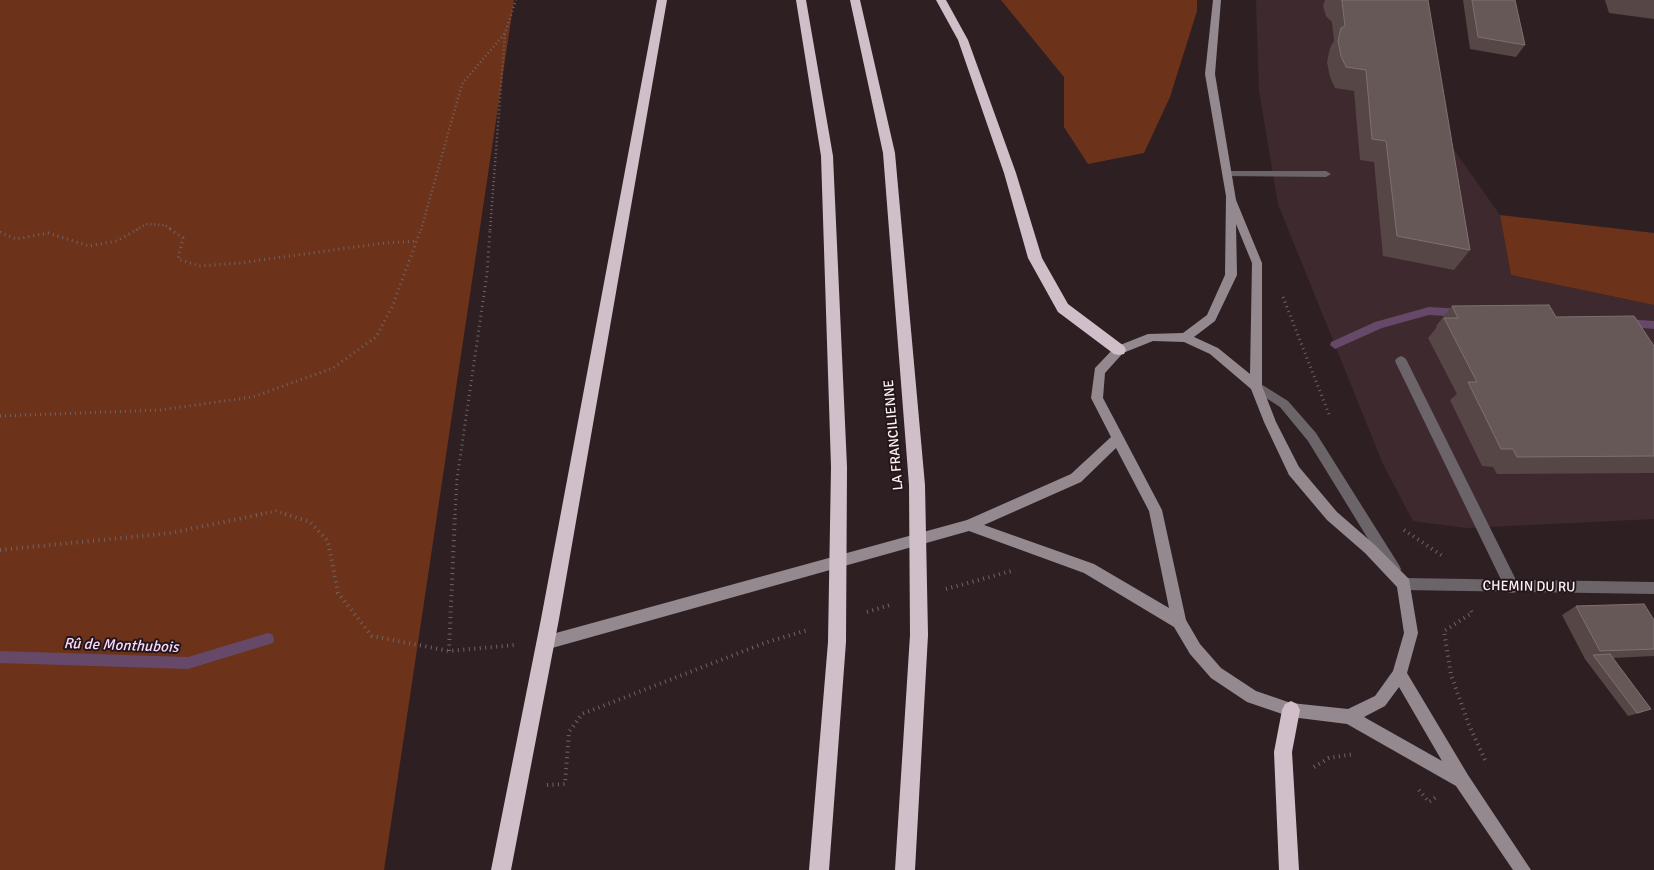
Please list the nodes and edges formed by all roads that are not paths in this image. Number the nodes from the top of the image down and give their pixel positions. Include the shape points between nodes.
1 (662, 0) edge
2 (801, 0) edge
3 (855, 0) edge
4 (941, 0) edge
5 (1217, 0) edge
6 (1228, 174) junction
7 (1326, 174) dead end
8 (1230, 196) junction
9 (1185, 338) junction
10 (1120, 350) junction
11 (1401, 361) dead end
12 (1256, 386) junction
13 (1117, 439) junction
14 (969, 525) junction
15 (1404, 584) junction
16 (1512, 586) junction
17 (1654, 588) edge
18 (1179, 622) junction
19 (545, 643) junction
20 (1398, 674) junction
21 (1292, 710) junction
22 (1349, 717) junction
23 (1462, 781) junction
24 (501, 870) edge
25 (818, 870) edge
26 (905, 870) edge
27 (1289, 870) edge
28 (1523, 870) edge

1 - 19 highway
2 - 25 highway via 827,156 839,467 837,642
3 - 26 highway, LA FRANCILIENNE via 888,153 917,485 920,634
4 - 10 highway via 963,40 1010,173 1035,258 1063,308
5 - 6 street via 1210,74
6 - 7 street
6 - 8 street
8 - 9 street via 1231,275 1211,318
8 - 12 street via 1257,263
9 - 10 street via 1152,337
9 - 12 street via 1214,351
10 - 13 street via 1099,371 1097,398
11 - 16 street
12 - 15 street via 1284,404 1312,437
12 - 15 street via 1294,471 1332,516
13 - 14 street via 1076,478
13 - 18 street via 1155,510
14 - 18 street via 1089,568
14 - 19 street
15 - 16 street, CHEMIN DU RU
15 - 20 street via 1411,633
16 - 17 street, CHEMIN DU RU
18 - 21 street via 1195,649 1216,673 1252,697
19 - 24 highway
20 - 22 street via 1380,701
20 - 23 street
21 - 22 street
21 - 27 highway via 1283,752
22 - 23 street
23 - 28 street

